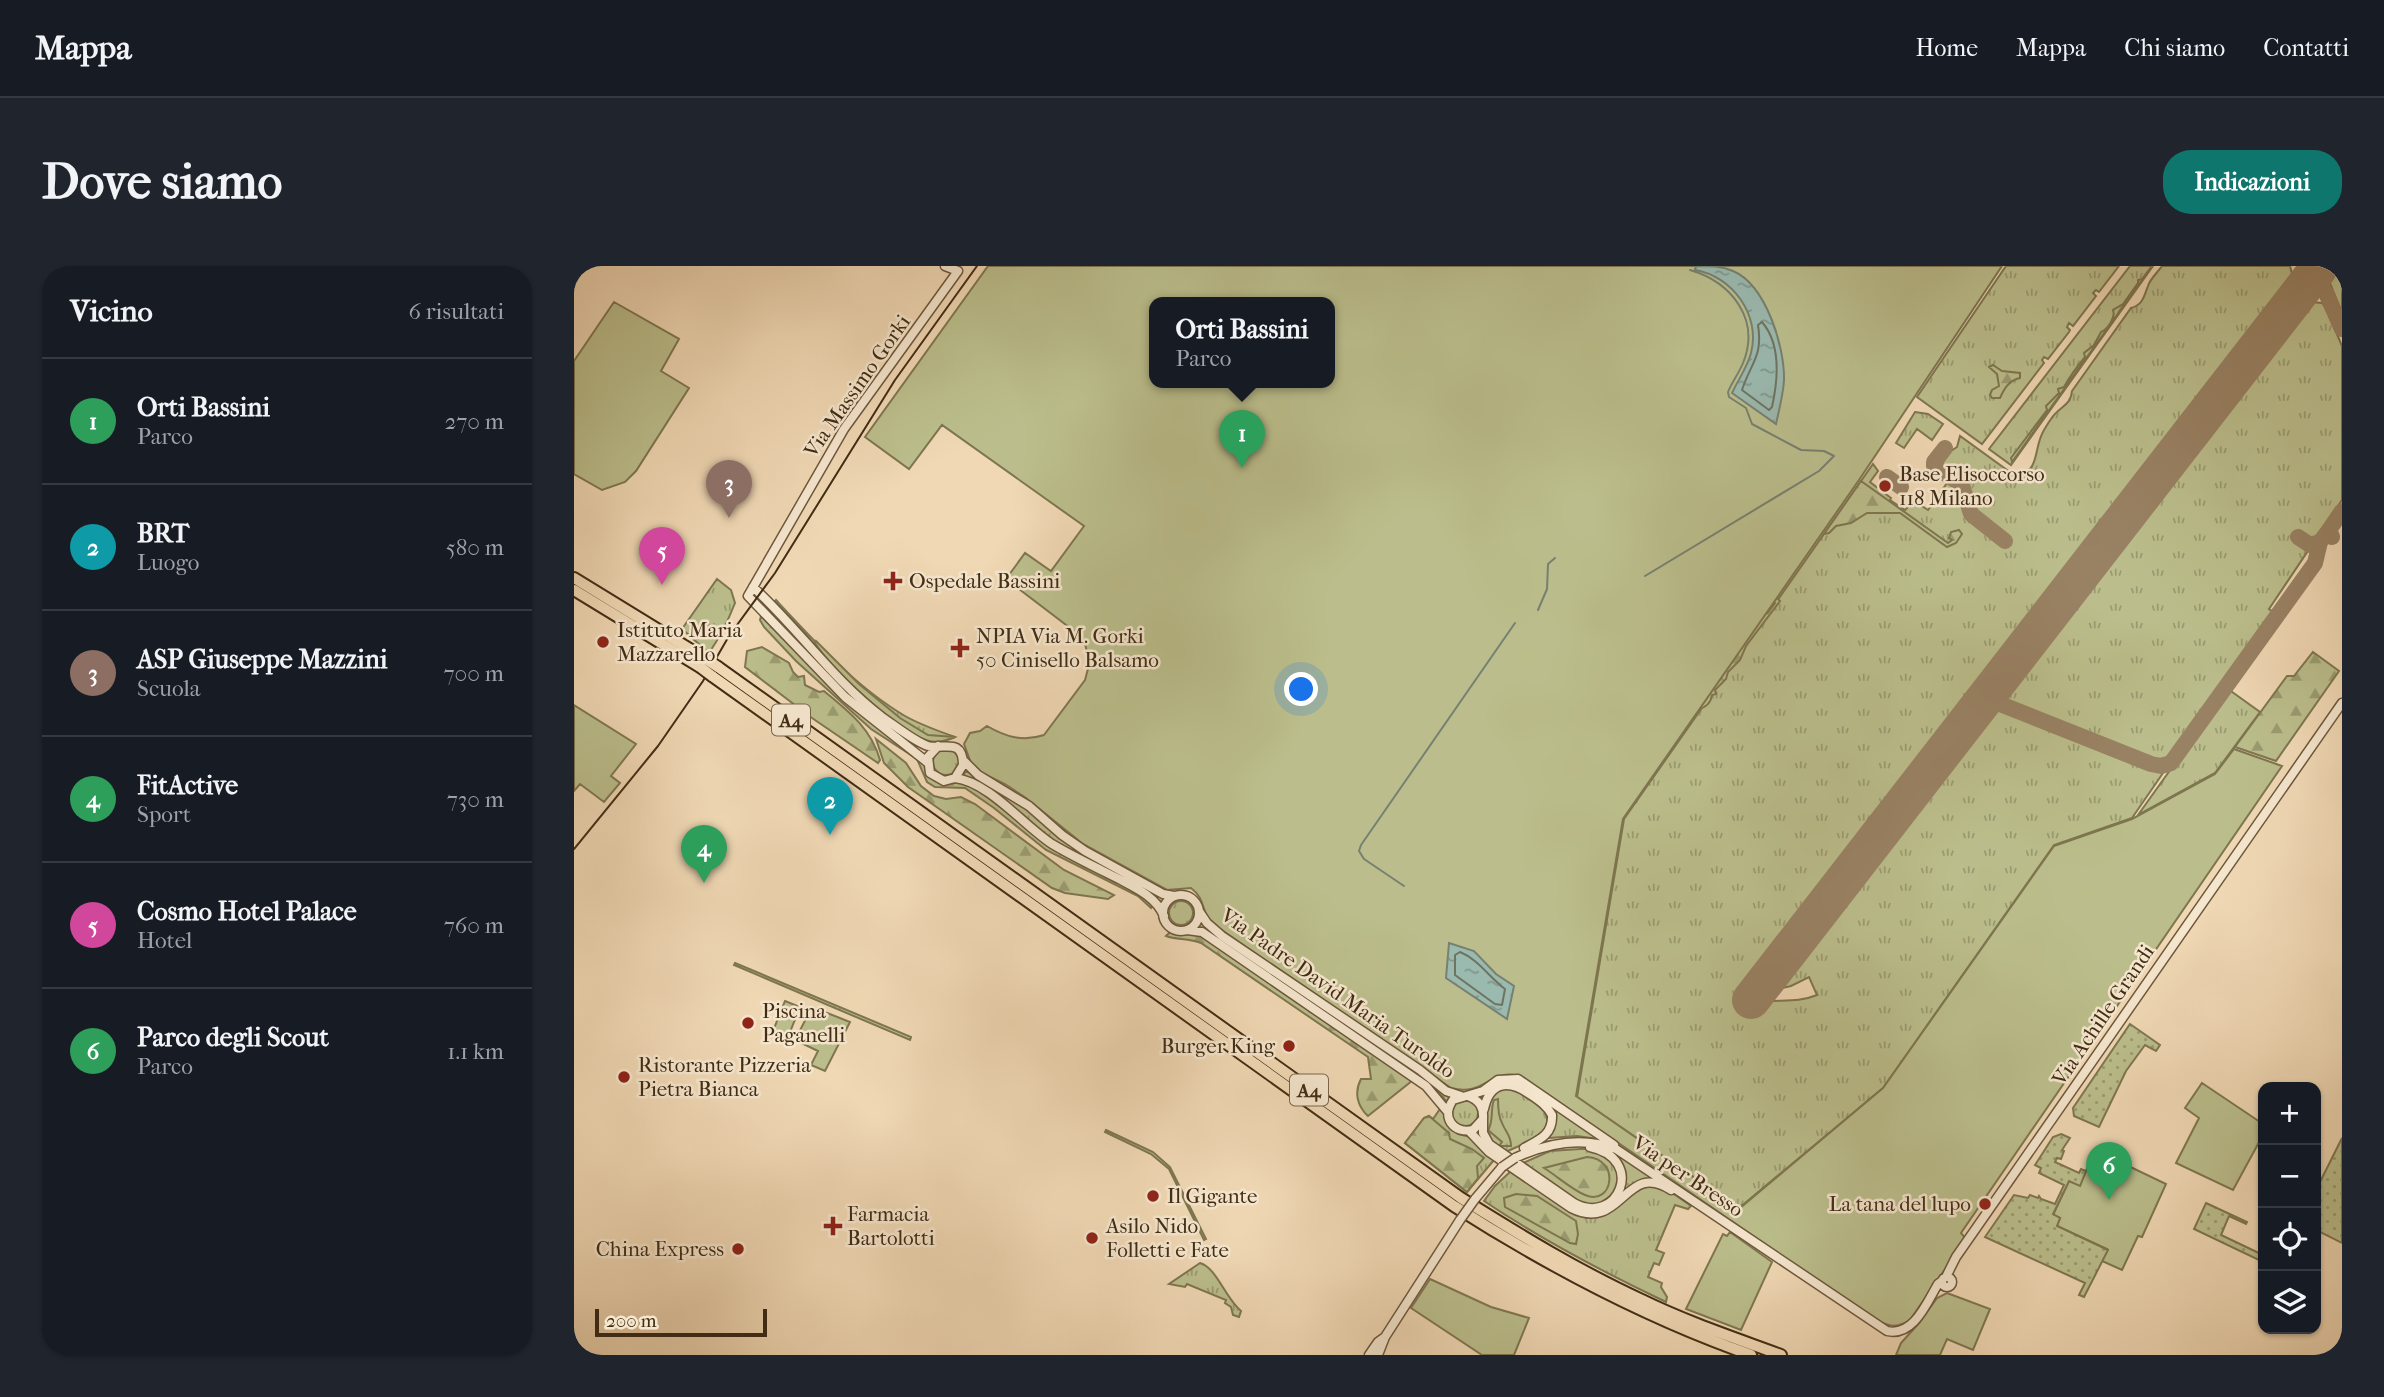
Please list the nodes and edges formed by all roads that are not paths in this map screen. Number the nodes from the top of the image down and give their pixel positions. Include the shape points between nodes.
1 (945, 266) edge
2 (956, 269) edge
3 (575, 582) edge
4 (753, 587) junction
5 (715, 671) junction
6 (2342, 702) edge
7 (938, 746) junction
8 (963, 760) junction
9 (927, 762) junction
10 (955, 778) junction
11 (1174, 897) junction
12 (1199, 911) junction
13 (1164, 916) junction
14 (1187, 930) junction
15 (1465, 1096) junction
16 (1447, 1111) junction
17 (1483, 1115) junction
18 (1469, 1131) junction
19 (1627, 1154) junction
20 (1515, 1157) junction
21 (1710, 1212) junction
22 (1967, 1244) joint
23 (1385, 1337) junction
24 (1369, 1355) edge
25 (1378, 1355) edge
26 (1751, 1355) edge
27 (1781, 1355) edge

1 - 2 street
2 - 4 street, Via Massimo Gorki via 844,429
3 - 5 highway, A4, bridge
4 - 7 street via 851,690 916,739
4 - 9 street, Via Massimo Gorki via 748,596 845,696
5 - 26 highway, A4 via 1454,1206 1566,1273 1639,1310
5 - 27 highway, A4 via 1461,1198 1570,1265 1701,1326
6 - 22 street, Via Achille Grandi
7 - 8 street via 953,747
7 - 9 street
8 - 10 street via 962,771
8 - 11 street via 1085,851
9 - 10 street via 934,777 944,781
10 - 13 street via 981,789 1051,843 1140,890
11 - 12 street via 1189,897
11 - 13 street via 1166,903
12 - 14 street via 1198,921
12 - 15 street, Via Padre David Maria Turoldo via 1222,936 1446,1091
13 - 14 street via 1173,929
14 - 16 street, Via Padre David Maria Turoldo via 1202,932 1426,1086
15 - 16 street via 1453,1100
15 - 17 street via 1479,1102
15 - 19 street via 1498,1080 1518,1079
16 - 18 street via 1454,1127
17 - 18 street via 1479,1125
17 - 20 street via 1489,1094 1506,1084 1518,1086 1550,1111 1547,1134
17 - 20 street via 1483,1133 1489,1144 1579,1205 1600,1207 1620,1188 1618,1164 1611,1154 1599,1149 1568,1147
18 - 21 street via 1489,1152 1583,1213 1609,1210 1631,1189 1649,1183 1664,1186
19 - 20 street, Via per Bresso via 1607,1145 1572,1142
19 - 21 street, Via per Bresso
20 - 23 street, Via per Bresso, bridge via 1475,1199
21 - 22 street, Via per Bresso via 1887,1331 1910,1326 1946,1281
23 - 24 street, Via per Bresso
23 - 25 street, Via per Bresso

